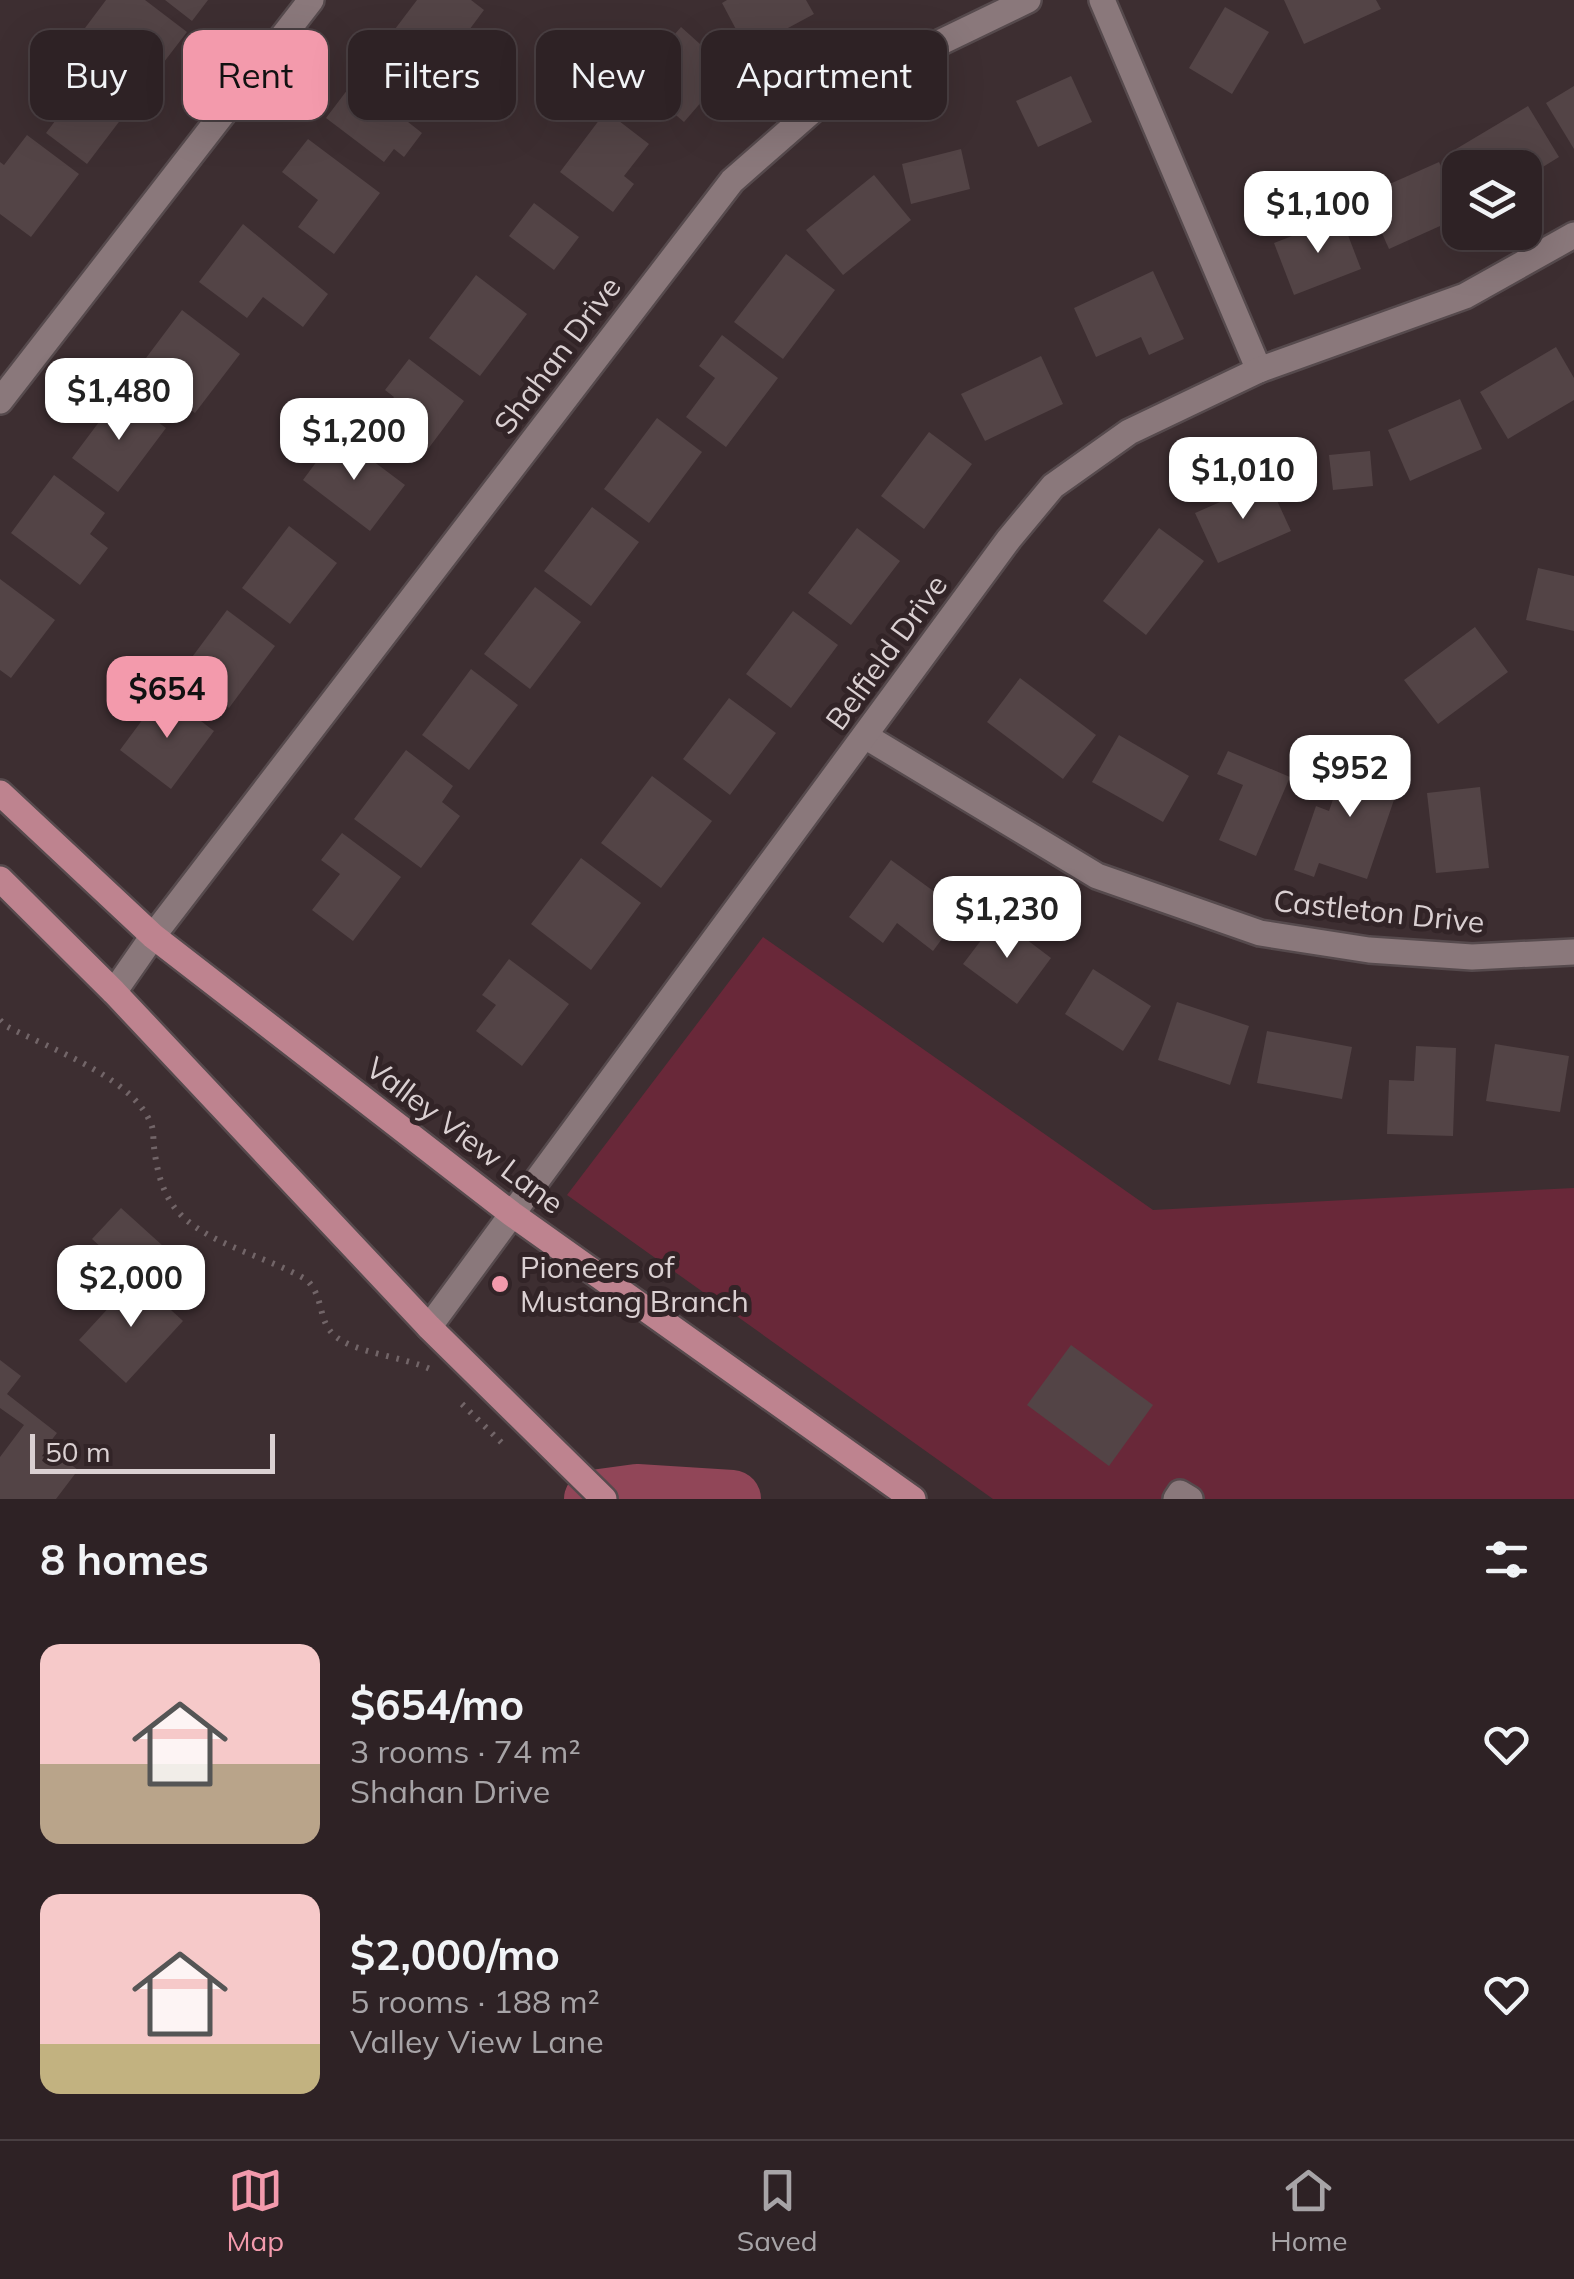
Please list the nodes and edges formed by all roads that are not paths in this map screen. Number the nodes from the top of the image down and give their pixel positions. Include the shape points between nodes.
1 (311, 0) edge
2 (1028, 0) edge
3 (1102, 0) edge
4 (1574, 235) edge
5 (1258, 370) junction
6 (0, 401) edge
7 (865, 736) junction
8 (0, 793) edge
9 (0, 879) edge
10 (153, 936) junction
11 (1574, 952) edge
12 (114, 992) junction
13 (512, 1214) junction
14 (429, 1327) junction
15 (604, 1499) edge
16 (913, 1499) edge
17 (1176, 1499) edge
18 (1190, 1499) edge

1 - 6 street
2 - 10 street, Shahan Drive via 813,110 732,181
3 - 5 street
4 - 5 street, Belfield Drive via 1464,296
5 - 7 street, Belfield Drive via 1129,432 1053,486
7 - 11 street, Castleton Drive via 1097,876 1260,933 1472,957
7 - 13 street, Belfield Drive
8 - 10 main road, Valley View Lane
9 - 12 main road
10 - 12 street, Shahan Drive
10 - 13 main road, Valley View Lane
12 - 14 main road
13 - 14 street, Belfield Drive
13 - 16 main road, Valley View Lane
14 - 15 main road
17 - 18 street via 1180,1493

